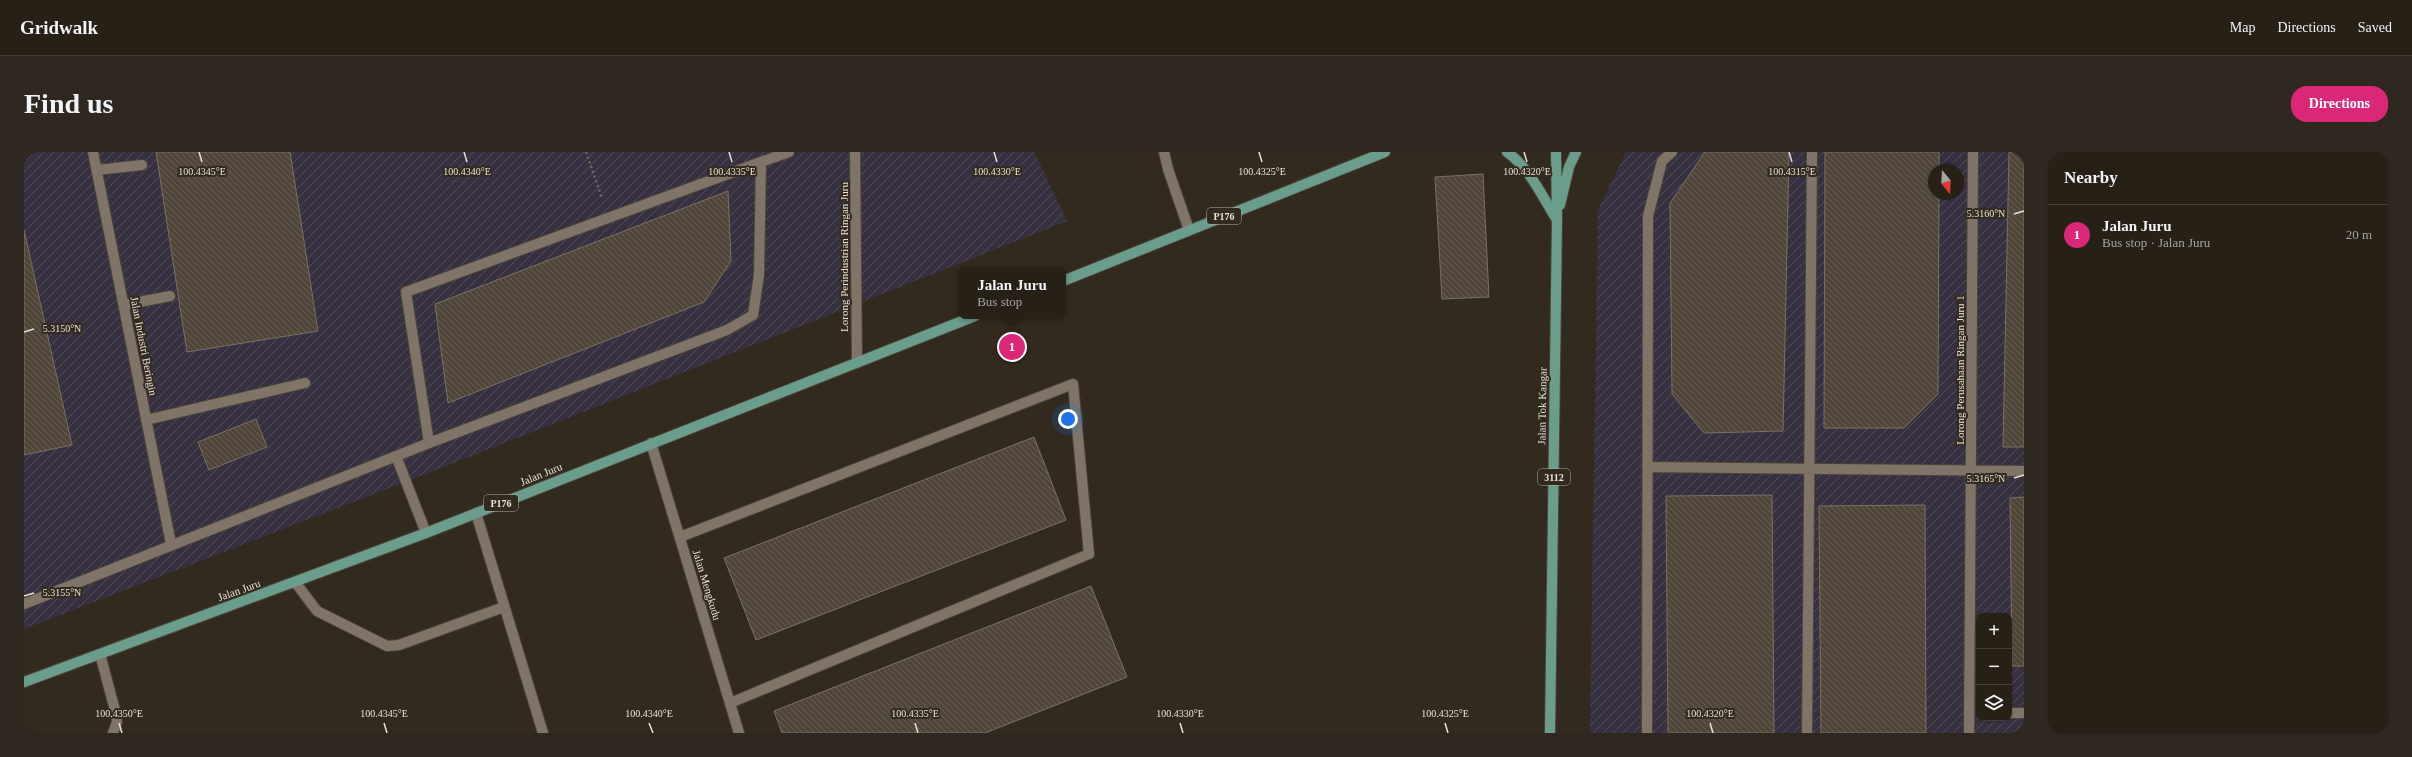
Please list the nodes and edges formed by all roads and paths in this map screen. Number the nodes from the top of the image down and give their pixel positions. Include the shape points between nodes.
1 (93, 152) edge
2 (586, 152) edge
3 (789, 152) edge
4 (855, 152) edge
5 (1164, 152) edge
6 (1385, 152) edge
7 (1506, 152) edge
8 (1556, 152) edge
9 (1576, 152) edge
10 (1672, 152) edge
11 (1812, 152) edge
12 (1973, 152) edge
13 (761, 162) junction
14 (142, 165) dead end
15 (97, 170) junction
16 (608, 218) junction
17 (1557, 220) junction
18 (1189, 230) junction
19 (1066, 280) edge
20 (170, 296) dead end
21 (124, 306) junction
22 (968, 319) edge
23 (857, 363) junction
24 (304, 383) dead end
25 (146, 420) junction
26 (429, 443) junction
27 (651, 443) junction
28 (396, 456) junction
29 (1648, 467) junction
30 (1809, 469) junction
31 (1971, 471) junction
32 (2024, 471) edge
33 (476, 513) junction
34 (426, 533) junction
35 (680, 538) junction
36 (171, 544) junction
37 (295, 582) junction
38 (24, 604) edge
39 (504, 607) junction
40 (100, 654) junction
41 (24, 682) edge
42 (730, 702) junction
43 (2012, 713) edge
44 (2024, 713) edge
45 (1974, 714) edge
46 (113, 733) edge
47 (543, 733) edge
48 (739, 733) edge
49 (1550, 733) edge
50 (1646, 733) edge
51 (1807, 733) edge
52 (1969, 733) edge

1 - 15 street, Jalan Industri Beringin
2 - 16 path
3 - 13 street
4 - 23 street, Lorong Perindustrian Ringan Juru
5 - 18 street
6 - 18 main road, P176
7 - 17 main road via 1514,157
8 - 17 main road, Jalan Tok Kangar / 3112
9 - 17 main road via 1569,167
10 - 29 street via 1662,161 1648,216
11 - 30 street
12 - 31 street, Lorong Perusahaan Ringan Juru 1
13 - 16 street
13 - 26 street via 759,275 753,315 727,330
14 - 15 street
15 - 21 street, Jalan Industri Beringin
16 - 26 street via 406,292
17 - 49 main road, Jalan Tok Kangar / 3112
18 - 19 main road, P176
20 - 21 street
21 - 25 street, Jalan Industri Beringin
22 - 23 main road, Jalan Juru / P176
23 - 27 main road, Jalan Juru / P176
24 - 25 street
25 - 36 street, Jalan Industri Beringin
26 - 28 street
27 - 33 main road, Jalan Juru / P176
27 - 35 street, Jalan Mengkudu
28 - 34 street
28 - 36 street
29 - 30 street
29 - 50 street
30 - 31 street
30 - 51 street
31 - 32 street
31 - 45 street, Lorong Perusahaan Ringan Juru 1
33 - 34 main road, Jalan Juru / P176
33 - 39 street
34 - 37 main road, Jalan Juru / P176
35 - 42 street, Jalan Mengkudu
35 - 42 street via 1073,384 1089,554
36 - 38 street
37 - 39 street via 316,611 387,646 399,645
37 - 40 main road, Jalan Juru / P176
39 - 47 street
40 - 41 main road, Jalan Juru / P176
40 - 46 street via 116,714 117,722
42 - 48 street, Jalan Mengkudu
43 - 44 street
45 - 52 street, Lorong Perusahaan Ringan Juru 1

